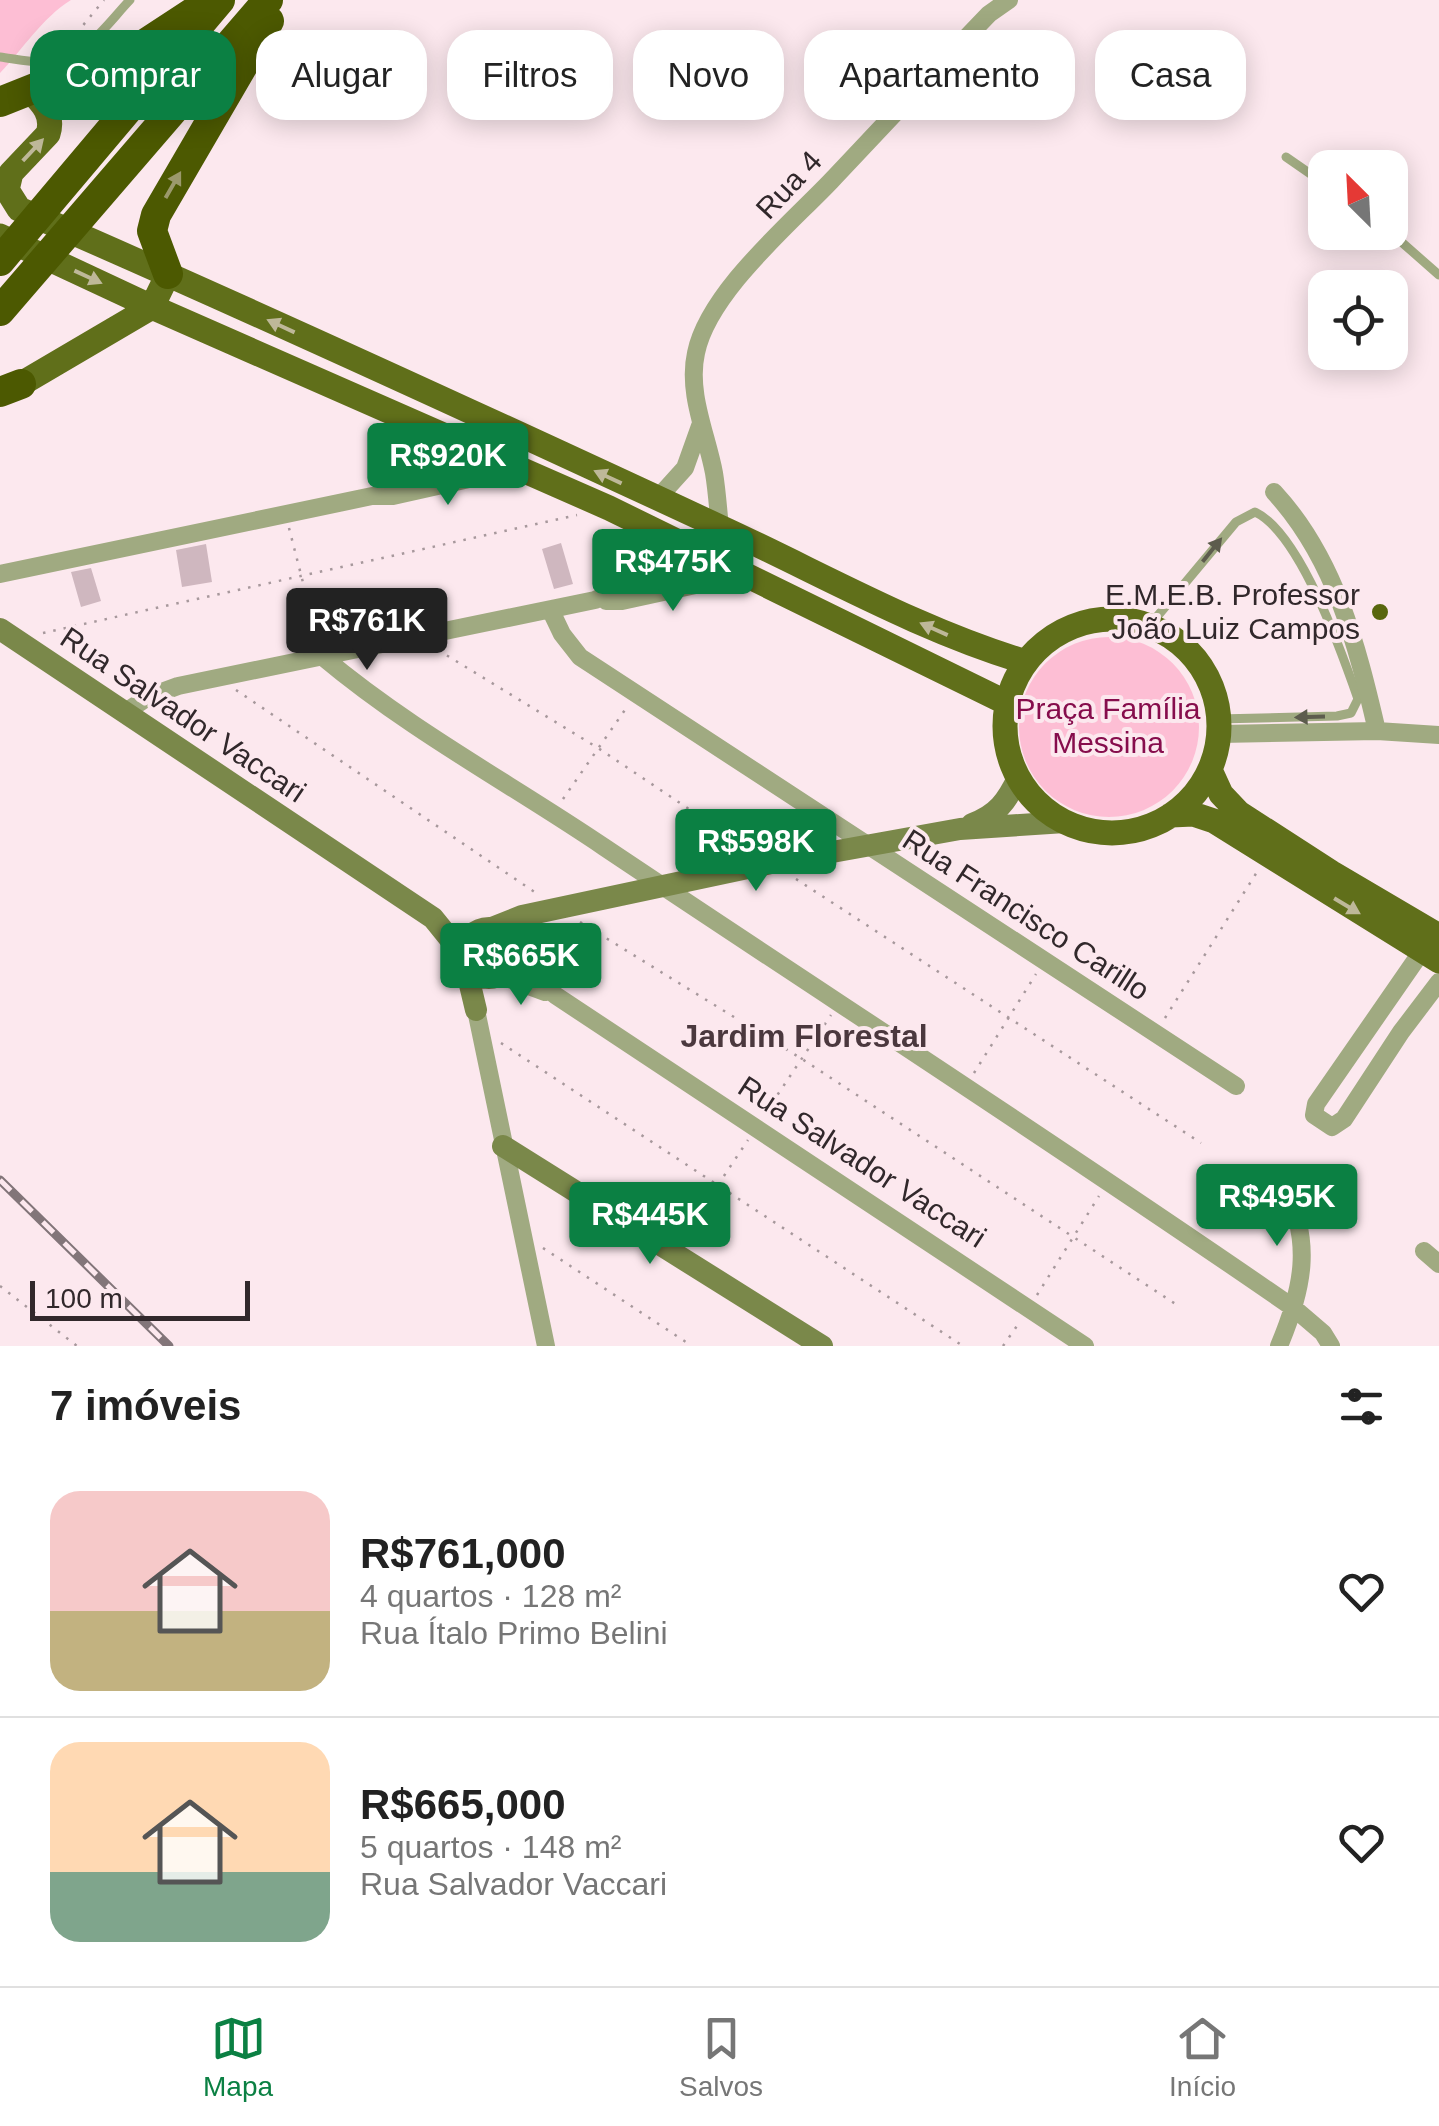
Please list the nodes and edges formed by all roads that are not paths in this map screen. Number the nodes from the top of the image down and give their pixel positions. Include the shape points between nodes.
1 (130, 0) edge
2 (209, 0) edge
3 (220, 0) edge
4 (268, 0) edge
5 (282, 0) edge
6 (1009, 0) edge
7 (992, 7) edge
8 (169, 30) edge
9 (0, 58) edge
10 (30, 91) edge
11 (0, 102) edge
12 (50, 120) edge
13 (1286, 158) dead end
14 (1308, 173) edge
15 (0, 236) edge
16 (1408, 248) edge
17 (0, 261) edge
18 (168, 274) junction
19 (1439, 275) edge
20 (152, 307) junction
21 (0, 311) edge
22 (318, 342) junction
23 (302, 372) junction
24 (7, 392) edge
25 (424, 424) junction
26 (700, 426) junction
27 (518, 468) junction
28 (1274, 492) dead end
29 (372, 496) junction
30 (656, 500) junction
31 (720, 526) junction
32 (649, 529) junction
33 (0, 574) edge
34 (746, 574) junction
35 (595, 600) junction
36 (551, 611) junction
37 (1150, 625) junction
38 (1340, 628) junction
39 (8, 634) edge
40 (323, 657) junction
41 (1026, 662) junction
42 (1008, 702) junction
43 (124, 713) junction
44 (1219, 727) junction
45 (1377, 731) junction
46 (1439, 736) edge
47 (1210, 770) junction
48 (1018, 778) junction
49 (1171, 816) junction
50 (1065, 822) junction
51 (960, 829) junction
52 (867, 845) junction
53 (665, 888) junction
54 (552, 912) junction
55 (433, 918) junction
56 (485, 929) junction
57 (1433, 949) edge
58 (464, 959) junction
59 (506, 966) junction
60 (1439, 982) edge
61 (478, 1019) junction
62 (1236, 1086) dead end
63 (503, 1146) junction
64 (1284, 1185) dead end
65 (1424, 1251) dead end
66 (1439, 1264) edge
67 (1295, 1308) junction
68 (546, 1346) edge
69 (822, 1346) edge
70 (1086, 1346) edge
71 (1279, 1346) edge
72 (1331, 1346) edge

1 - 9 lane via 73,55 47,62
2 - 8 highway
3 - 17 highway
4 - 21 highway
18 -> 5 highway via 152,232 156,215
6 - 7 street, Rua 4
7 - 26 street, Rua 4 via 718,302 695,356
10 - 11 highway
18 -> 12 main road via 10,199 11,174 48,134
13 - 14 lane
15 -> 20 main road
16 - 19 lane
18 - 20 main road
22 -> 18 main road
20 - 23 main road
20 - 24 main road
22 - 23 street
30 -> 22 main road
23 - 25 main road
25 - 27 main road
25 - 29 street via 420,467
26 - 30 street, Rua 4 via 686,468
26 - 31 street, Rua 4
27 - 29 street
27 - 32 main road
28 - 38 street via 1314,544
29 - 33 street
30 - 31 main road
41 -> 31 main road via 930,628
32 - 34 main road
32 - 35 street via 646,572
34 - 35 street via 622,601
34 - 42 main road
35 - 36 street
36 - 40 street
36 - 52 street, Rua Francisco Carillo via 580,657
37 -> 38 lane via 1236,522 1255,512 1268,518
37 - 41 main road via 1116,618 1082,623 1050,638
37 - 44 main road via 1180,642 1204,668
38 -> 44 lane via 1358,700 1351,712
38 - 45 street
39 - 43 street, Rua Salvador Vaccari
40 - 43 street via 178,686
40 - 53 street via 368,695
41 - 42 main road
42 - 48 main road via 1008,754
43 - 55 street, Rua Salvador Vaccari
44 - 45 street
44 - 47 main road
45 - 46 street
47 - 49 main road
47 - 57 main road via 1240,813
48 - 50 main road via 1038,804
48 - 51 street via 993,815
49 - 50 main road via 1119,833
49 -> 57 main road via 1214,821
50 - 51 street
51 - 52 street
52 - 53 street
52 - 62 street, Rua Francisco Carillo
53 - 54 street
53 - 67 street
54 - 56 street
54 - 59 street via 525,930
55 - 56 street, Rua Salvador Vaccari
55 - 58 street, Rua Salvador Vaccari
56 - 58 street via 466,941
56 - 59 street via 508,936
57 - 60 street via 1314,1114 1332,1127 1344,1119
58 - 59 street via 476,976
58 - 61 street
59 - 61 street
59 - 70 street, Rua Salvador Vaccari
61 - 63 street
63 - 68 street
63 - 69 street
64 - 67 street via 1296,1209 1303,1271
65 - 66 street
67 - 71 street
67 - 72 street

